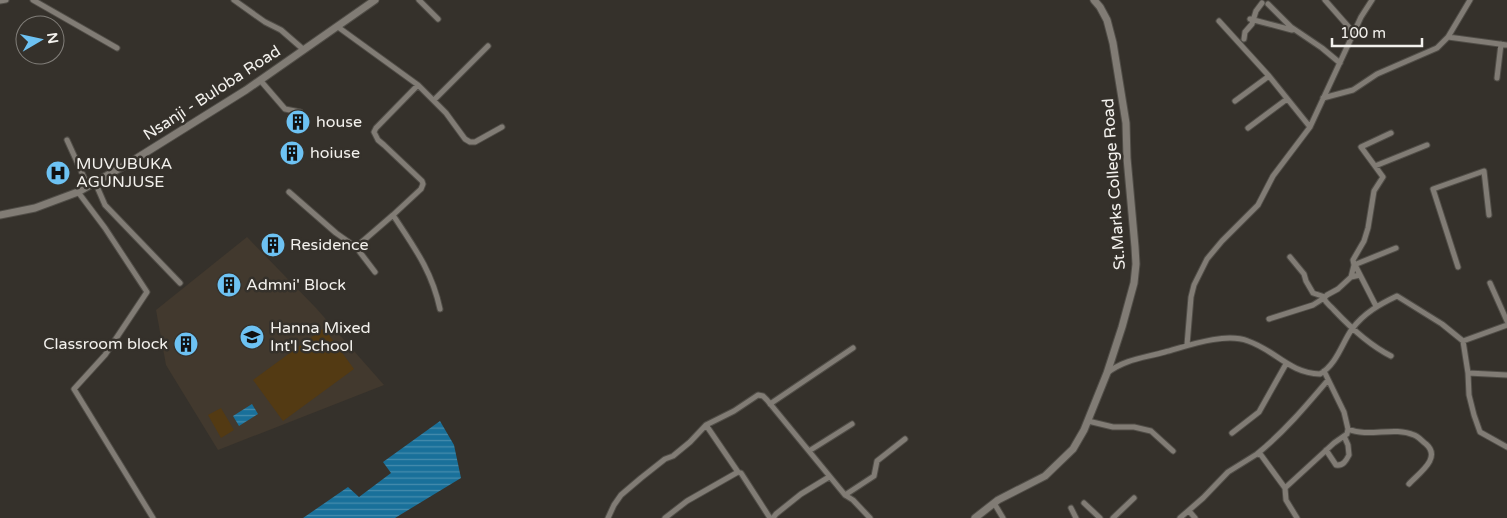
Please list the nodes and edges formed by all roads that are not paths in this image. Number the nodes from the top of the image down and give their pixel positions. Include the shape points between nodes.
1 (6, 0) edge
2 (33, 0) edge
3 (234, 0) edge
4 (375, 0) edge
5 (419, 0) edge
6 (1094, 0) edge
7 (1325, 0) edge
8 (1372, 0) edge
9 (1470, 0) edge
10 (0, 1) edge
11 (438, 19) dead end
12 (1251, 19) junction
13 (1219, 21) dead end
14 (338, 27) junction
15 (1297, 31) junction
16 (1354, 33) junction
17 (1448, 36) junction
18 (1244, 39) dead end
19 (1504, 45) edge
20 (488, 46) dead end
21 (117, 48) dead end
22 (304, 50) junction
23 (1340, 63) junction
24 (1269, 76) junction
25 (1497, 78) dead end
26 (260, 80) junction
27 (418, 85) junction
28 (1322, 98) junction
29 (1287, 99) junction
30 (434, 100) junction
31 (1235, 101) dead end
32 (300, 112) dead end
33 (502, 127) dead end
34 (1310, 127) junction
35 (1248, 128) dead end
36 (1391, 133) dead end
37 (67, 140) dead end
38 (1427, 145) dead end
39 (1375, 166) junction
40 (92, 184) junction
41 (78, 192) junction
42 (289, 192) dead end
43 (0, 215) edge
44 (394, 215) junction
45 (1489, 215) dead end
46 (356, 246) junction
47 (1396, 248) dead end
48 (1290, 257) dead end
49 (1354, 265) junction
50 (1458, 267) dead end
51 (375, 272) dead end
52 (1360, 275) junction
53 (1351, 277) junction
54 (180, 283) dead end
55 (1490, 283) dead end
56 (1324, 298) junction
57 (1376, 306) junction
58 (440, 309) dead end
59 (1269, 319) dead end
60 (1507, 321) edge
61 (1507, 325) edge
62 (1353, 328) junction
63 (1463, 341) junction
64 (1186, 345) junction
65 (853, 348) dead end
66 (1391, 356) dead end
67 (1286, 364) junction
68 (1324, 371) junction
69 (1107, 373) junction
70 (1468, 373) junction
71 (1507, 376) edge
72 (1328, 380) junction
73 (770, 404) junction
74 (1088, 422) junction
75 (852, 424) dead end
76 (706, 425) junction
77 (1348, 429) junction
78 (1232, 433) dead end
79 (1344, 436) junction
80 (905, 440) dead end
81 (1507, 447) edge
82 (1326, 450) junction
83 (809, 451) junction
84 (1173, 451) dead end
85 (1257, 454) junction
86 (738, 472) junction
87 (829, 477) junction
88 (1409, 484) dead end
89 (1285, 488) junction
90 (845, 495) junction
91 (1134, 498) dead end
92 (994, 503) junction
93 (1084, 503) dead end
94 (1071, 508) dead end
95 (1189, 511) junction
96 (152, 517) edge
97 (145, 518) edge
98 (608, 518) edge
99 (666, 518) edge
100 (772, 518) edge
101 (870, 518) edge
102 (975, 518) edge
103 (1003, 518) edge
104 (1076, 518) edge
105 (1100, 518) edge
106 (1113, 518) edge
107 (1180, 518) edge
108 (1195, 518) edge
109 (1297, 518) edge

1 - 10 street
2 - 21 street
3 - 22 street via 281,30
4 - 14 main road, Nsanji - Buloba Road
5 - 11 street
6 - 69 main road, St.Marks College Road via 1107,20 1125,114 1136,264 1134,283
7 - 16 street
8 - 16 street
9 - 17 street
12 - 15 street
12 - 15 street via 1265,4
12 - 18 street via 1252,24
13 - 24 street
14 - 22 main road, Nsanji - Buloba Road
14 - 27 street
15 - 23 street
16 - 23 street
17 - 19 street
17 - 28 street via 1437,48 1376,74 1353,90
19 - 25 street
20 - 30 street
22 - 26 main road, Nsanji - Buloba Road
23 - 28 street
24 - 29 street
24 - 31 street
26 - 32 street via 285,109
26 - 40 main road, Nsanji - Buloba Road
27 - 30 street
27 - 44 street via 374,132 378,140 424,184
28 - 34 street
29 - 34 street
29 - 35 street
30 - 33 street via 458,132 470,142 482,140
34 - 64 street via 1273,176 1258,205 1207,259 1192,291
36 - 39 street via 1361,147
37 - 40 street
38 - 39 street
39 - 49 street via 1382,176 1374,191 1368,228 1353,260
40 - 41 main road, Nsanji - Buloba Road
40 - 54 street via 105,205
41 - 43 main road, Nsanji - Buloba Road via 35,208
41 - 96 street via 147,292 105,355 74,389
42 - 46 street
44 - 46 street
44 - 58 street via 428,269
45 - 50 street via 1484,171 1433,189
46 - 51 street
47 - 49 street
48 - 56 street via 1304,274 1313,293
49 - 52 street
49 - 53 street
52 - 53 street
52 - 57 street
53 - 56 street
55 - 60 street
56 - 59 street
56 - 62 street via 1326,304
57 - 62 street
57 - 63 street via 1397,296
61 - 63 street
62 - 66 street
62 - 68 street via 1332,364
63 - 70 street
64 - 67 street via 1228,338 1246,340
64 - 69 street via 1121,363
65 - 73 street
67 - 68 street via 1311,374
67 - 78 street via 1259,412
68 - 72 street
69 - 74 main road, St.Marks College Road
70 - 71 street
70 - 81 street via 1469,395 1480,432
72 - 77 street via 1344,412
72 - 85 street via 1294,420
73 - 76 street via 758,395
73 - 83 street
74 - 84 street via 1151,431
74 - 92 main road, St.Marks College Road via 1073,449 1045,476
75 - 83 street
76 - 86 street
76 - 98 street via 686,446 621,495
77 - 79 street
77 - 88 street via 1355,432 1405,432 1415,435 1428,446 1432,453 1428,465
79 - 82 street
79 - 82 street via 1349,455 1345,462 1336,465
80 - 90 street via 877,461 874,476
82 - 89 street
83 - 87 street
85 - 89 street
85 - 95 street via 1228,472
86 - 99 street via 687,501
86 - 100 street
87 - 90 street
87 - 100 street via 801,494
89 - 109 street via 1286,500
90 - 101 street
91 - 106 street
92 - 102 main road, St.Marks College Road
92 - 103 street
93 - 105 street
94 - 104 street
95 - 107 street
95 - 108 street
96 - 97 street

